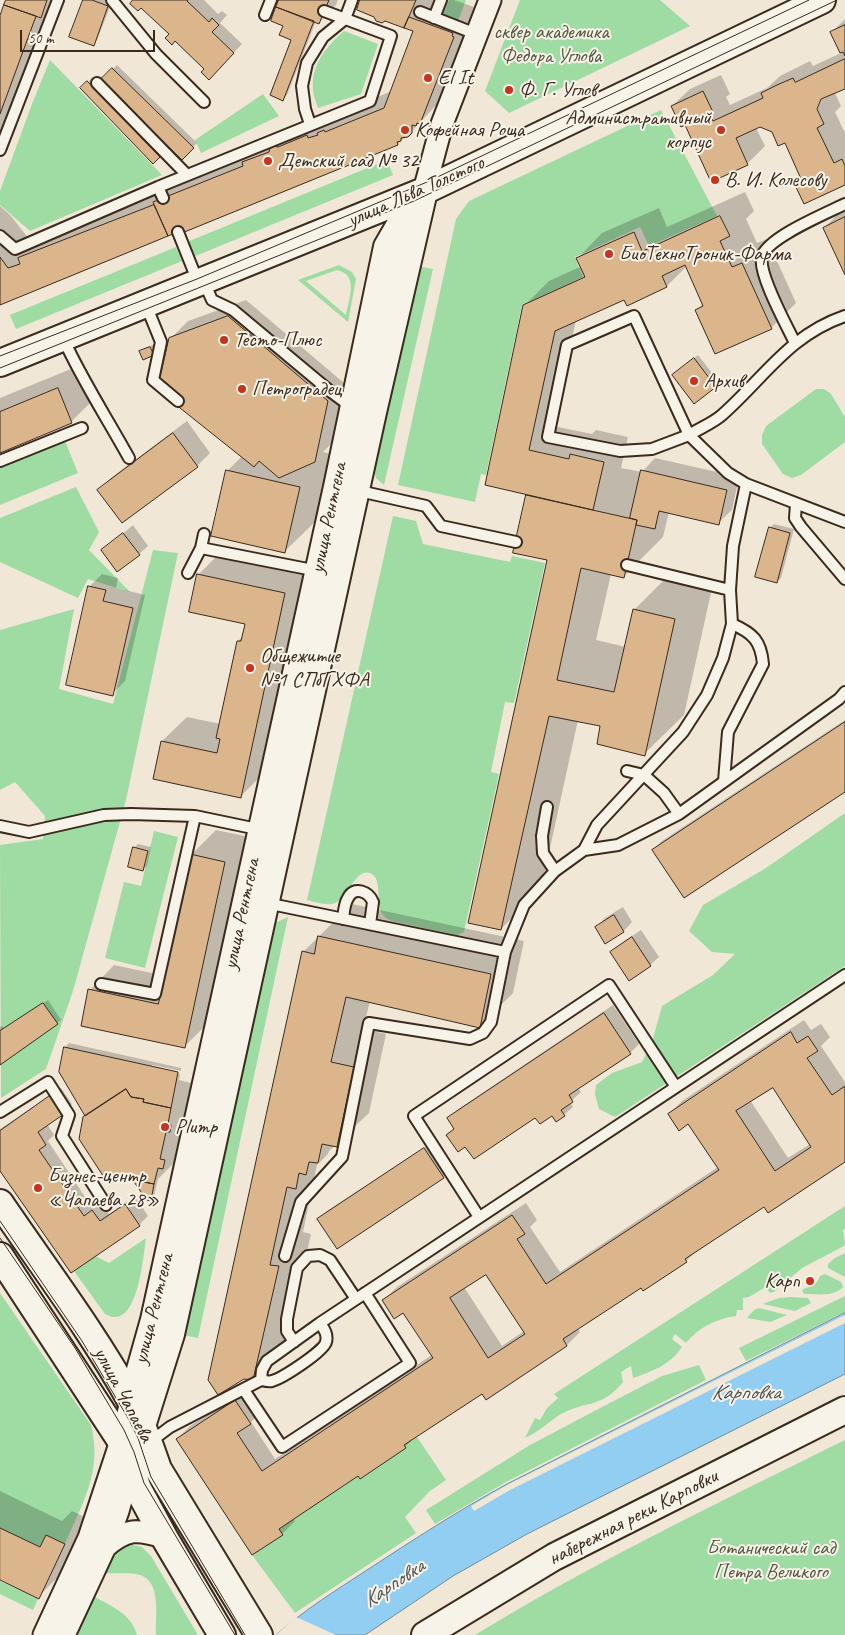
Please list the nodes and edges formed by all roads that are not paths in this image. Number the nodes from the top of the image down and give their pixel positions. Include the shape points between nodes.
1 (58, 0) edge
2 (112, 0) edge
3 (271, 0) edge
4 (352, 0) edge
5 (441, 0) edge
6 (490, 0) edge
7 (822, 0) edge
8 (324, 11) dead end
9 (420, 12) dead end
10 (265, 15) dead end
11 (434, 18) junction
12 (345, 19) junction
13 (476, 34) junction
14 (97, 82) dead end
15 (204, 102) dead end
16 (310, 124) junction
17 (0, 150) edge
18 (187, 175) junction
19 (158, 186) junction
20 (424, 191) junction
21 (163, 198) dead end
22 (845, 204) edge
23 (178, 232) dead end
24 (0, 236) edge
25 (201, 282) junction
26 (145, 304) junction
27 (845, 316) edge
28 (63, 338) junction
29 (795, 343) junction
30 (1, 361) edge
31 (178, 401) dead end
32 (363, 410) junction
33 (82, 428) dead end
34 (689, 435) junction
35 (129, 458) dead end
36 (0, 461) edge
37 (746, 484) junction
38 (346, 489) junction
39 (796, 504) junction
40 (845, 522) edge
41 (204, 534) dead end
42 (516, 542) dead end
43 (201, 548) junction
44 (627, 565) dead end
45 (188, 573) dead end
46 (328, 573) junction
47 (845, 579) edge
48 (730, 590) junction
49 (732, 624) junction
50 (845, 692) edge
51 (627, 771) dead end
52 (644, 775) junction
53 (724, 781) junction
54 (547, 807) dead end
55 (679, 814) junction
56 (195, 816) junction
57 (0, 826) edge
58 (271, 832) junction
59 (584, 850) junction
60 (555, 871) junction
61 (256, 901) junction
62 (342, 919) junction
63 (370, 924) junction
64 (505, 952) junction
65 (845, 975) edge
66 (101, 984) dead end
67 (219, 1068) junction
68 (676, 1087) junction
69 (0, 1112) edge
70 (0, 1203) edge
71 (106, 1205) dead end
72 (479, 1217) junction
73 (0, 1256) edge
74 (285, 1256) dead end
75 (360, 1296) junction
76 (320, 1323) junction
77 (294, 1342) junction
78 (261, 1380) junction
79 (244, 1390) junction
80 (131, 1402) junction
81 (845, 1410) edge
82 (145, 1434) junction
83 (121, 1441) junction
84 (130, 1466) junction
85 (164, 1537) junction
86 (105, 1547) junction
87 (254, 1627) edge
88 (216, 1630) edge
89 (44, 1635) edge
90 (64, 1635) edge
91 (276, 1635) edge
92 (425, 1635) edge

1 - 17 lane via 48,12
2 - 15 lane via 156,54
3 - 10 lane
4 - 12 lane
5 - 11 lane
6 - 13 street, улица Рентгена
7 - 20 street, улица Льва Толстого via 789,10
8 - 12 lane
9 - 11 lane
11 - 13 lane
12 - 16 lane via 323,37 307,63 302,86
12 - 16 lane via 391,36 370,101
13 - 20 street, улица Рентгена via 442,124
14 - 18 lane
16 - 18 lane
18 - 19 lane
19 - 21 lane
19 - 24 lane via 14,249
20 - 25 street, улица Льва Толстого
20 - 32 street, улица Рентгена
22 - 29 lane via 774,241 762,256 762,271
23 - 25 lane
25 - 26 street, улица Льва Толстого
25 - 32 lane via 212,300 232,310 330,391
26 - 28 street, улица Льва Толстого
26 - 31 lane via 161,342 153,380
27 - 29 lane via 825,323
28 - 30 street, улица Льва Толстого
28 - 35 lane
29 - 34 lane via 721,416
32 - 38 street, улица Рентгена
33 - 36 lane
34 - 34 lane via 634,316 567,345 548,437 620,451 652,449
34 - 37 lane via 728,473
37 - 39 lane
37 - 48 lane via 733,546
38 - 42 lane via 426,506 440,526
38 - 46 street, улица Рентгена
39 - 40 lane
39 - 47 lane via 795,518 801,528
41 - 43 lane
43 - 45 lane
43 - 46 lane
44 - 48 lane
46 - 58 street, улица Рентгена
48 - 49 lane
49 - 52 lane via 723,658 707,695 683,732
49 - 53 lane via 756,639 763,664 728,732
50 - 53 lane
51 - 52 lane
52 - 55 lane via 664,793
52 - 59 lane via 597,825
53 - 55 lane
54 - 60 lane via 543,853
55 - 59 lane via 618,845
56 - 57 lane via 104,815 28,832
56 - 58 lane
56 - 66 lane via 155,994
58 - 61 street, улица Рентгена
59 - 60 lane
60 - 64 lane via 524,905
61 - 62 lane
61 - 67 street, улица Рентгена
62 - 63 lane
62 - 63 lane via 348,898 352,893 363,891 372,897
63 - 64 lane
64 - 74 lane via 491,1022 483,1033 470,1039 369,1023 342,1157 301,1202
65 - 68 lane
67 - 80 street, улица Рентгена
67 - 82 street, улица Рентгена via 171,1334
68 - 72 lane
68 - 72 lane via 609,985 414,1116
69 - 71 lane via 48,1082 69,1115 62,1136
70 - 80 street, улица Чапаева via 89,1333
72 - 75 lane
73 - 83 street, улица Чапаева
75 - 76 lane
75 - 77 lane via 330,1260 320,1254 308,1256 297,1268 287,1319 287,1331
75 - 79 lane via 410,1363 282,1447
76 - 77 lane
76 - 78 lane via 326,1333 326,1342 321,1350 279,1378 270,1382
77 - 78 lane via 268,1361 262,1370
78 - 79 lane
79 - 82 lane via 170,1427
80 - 82 street, улица Чапаева
80 - 83 street, улица Рентгена
81 - 92 street, набережная реки Карповки via 554,1557
82 - 84 street, улица Рентгена
82 - 87 street, улица Чапаева via 158,1468
83 - 84 street, улица Чапаева
83 - 89 street, улица Рентгена via 89,1538
84 - 85 street, улица Чапаева via 138,1489
84 - 86 street, улица Рентгена
85 - 86 street via 145,1531 129,1531
85 - 88 street, улица Чапаева
86 - 90 street, улица Рентгена
87 - 91 street, улица Чапаева

